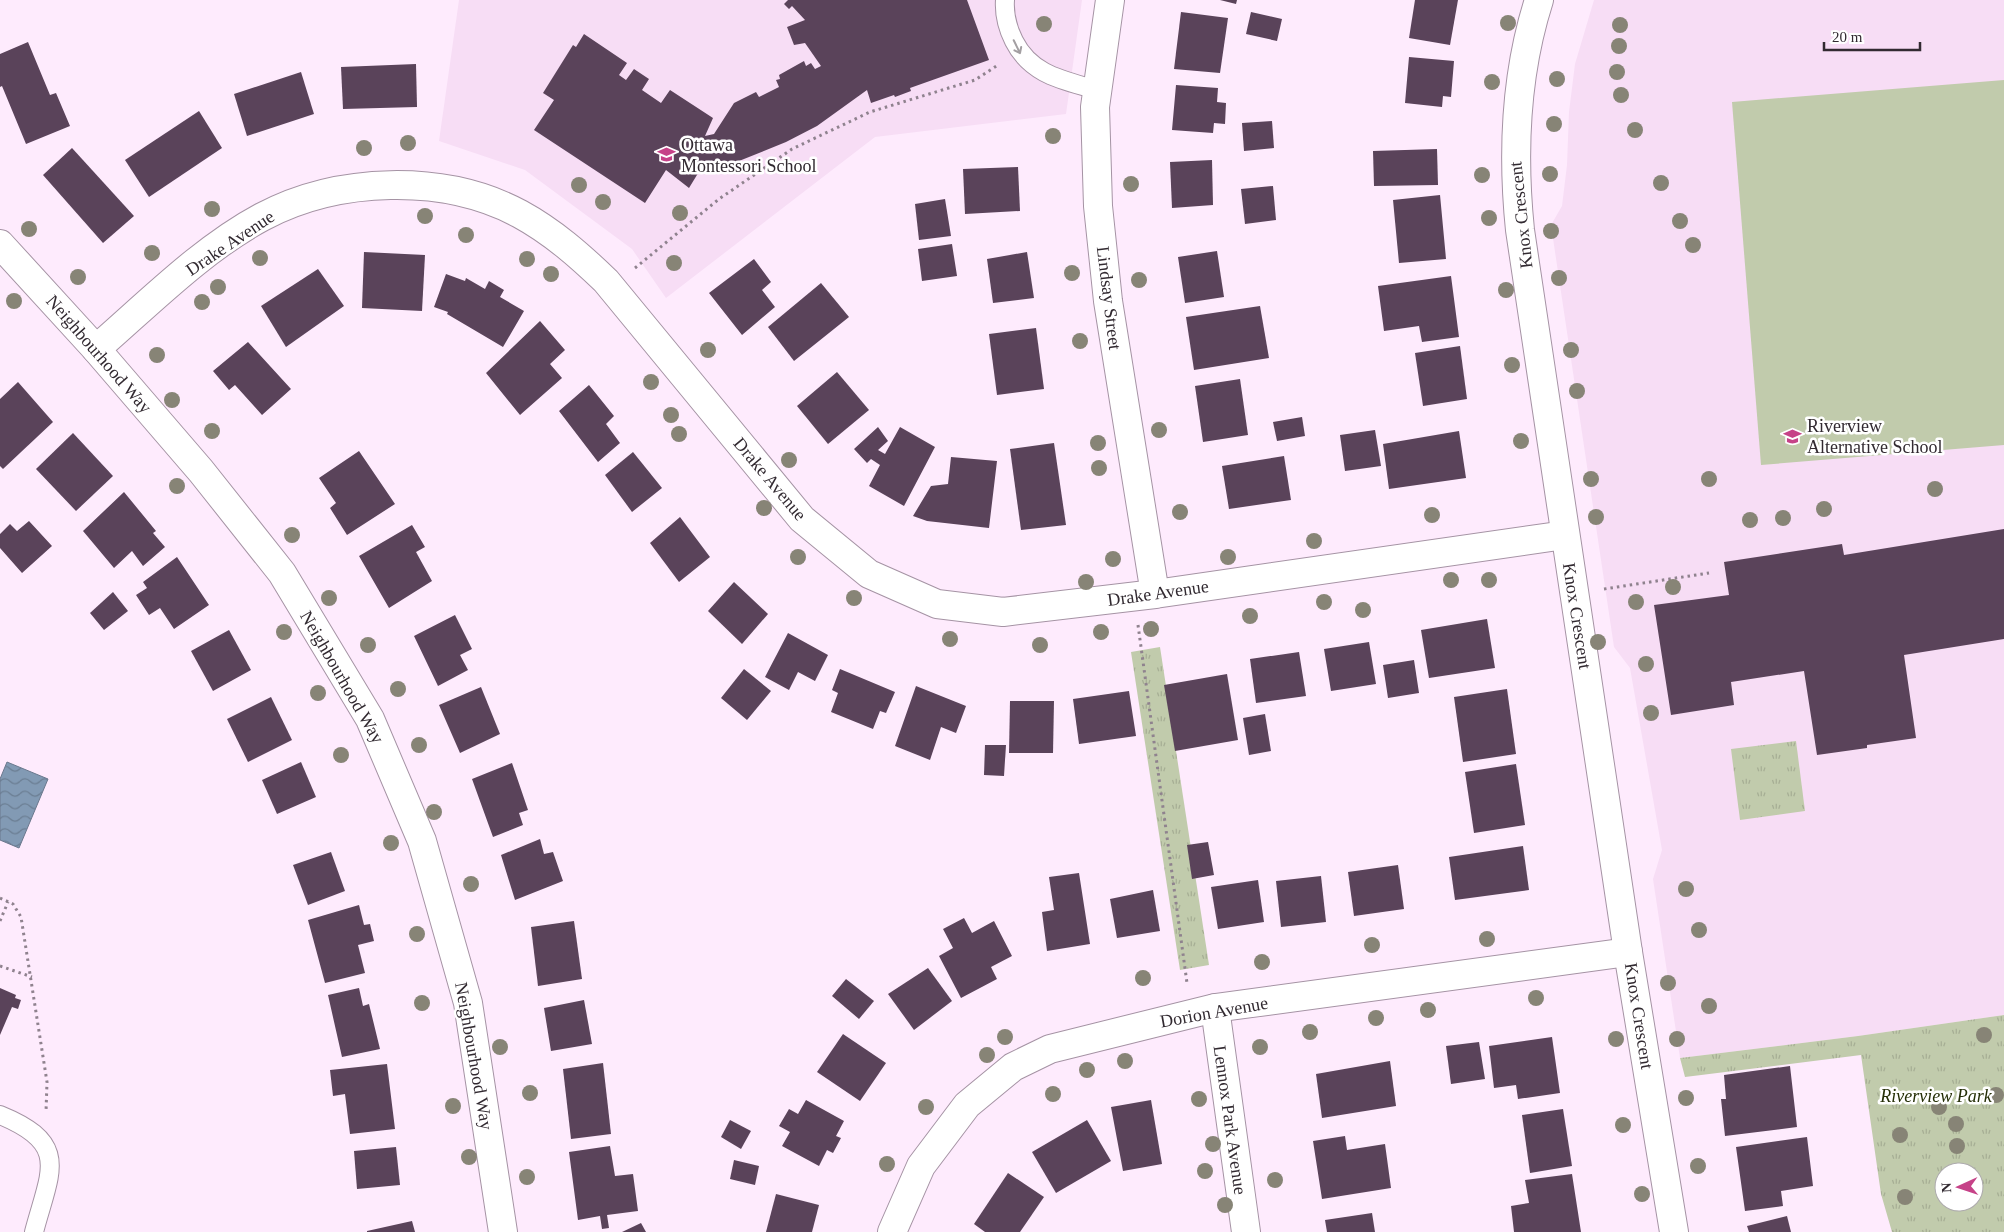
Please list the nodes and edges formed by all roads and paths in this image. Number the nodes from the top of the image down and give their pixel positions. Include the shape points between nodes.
1 (1006, 0) edge
2 (1110, 0) edge
3 (1539, 0) edge
4 (999, 64) dead end
5 (1097, 90) junction
6 (0, 244) edge
7 (611, 287) junction
8 (96, 349) junction
9 (1565, 535) junction
10 (1709, 573) dead end
11 (1598, 589) dead end
12 (1145, 596) junction
13 (0, 898) edge
14 (8, 902) junction
15 (0, 921) edge
16 (1628, 952) junction
17 (0, 966) edge
18 (32, 977) junction
19 (1203, 1011) junction
20 (0, 1115) edge
21 (40, 1137) junction
22 (34, 1232) edge
23 (503, 1232) edge
24 (892, 1232) edge
25 (1246, 1232) edge
26 (1674, 1232) edge

1 -> 5 lane via 1009,32 1021,55 1037,70
2 - 5 street, Lindsay Street
3 - 9 street, Knox Crescent via 1521,74 1515,129 1515,180
4 - 7 path via 975,80 870,112 792,149 719,199
5 - 12 street, Lindsay Street via 1098,198
6 - 8 street, Neighbourhood Way
7 - 8 street, Drake Avenue via 556,236 519,214 479,198 438,189 390,184 348,189 300,200 261,218 206,255
7 - 12 street, Drake Avenue via 802,519 869,574 937,604 1003,612
8 - 23 street, Neighbourhood Way via 282,573 370,719 422,842 468,1003
9 - 12 street, Drake Avenue
9 - 16 street, Knox Crescent
10 - 11 path
12 - 19 path
13 - 14 path
14 - 15 path
14 - 18 path via 21,917
16 - 19 street, Dorion Avenue
16 - 26 street, Knox Crescent
17 - 18 path
18 - 21 path via 47,1082 46,1110
19 - 24 street, Dorion Avenue via 1050,1049 1013,1067 967,1105 927,1159
19 - 25 street, Lennox Park Avenue
20 - 21 lane via 24,1125
21 - 22 lane via 48,1149 49,1172

